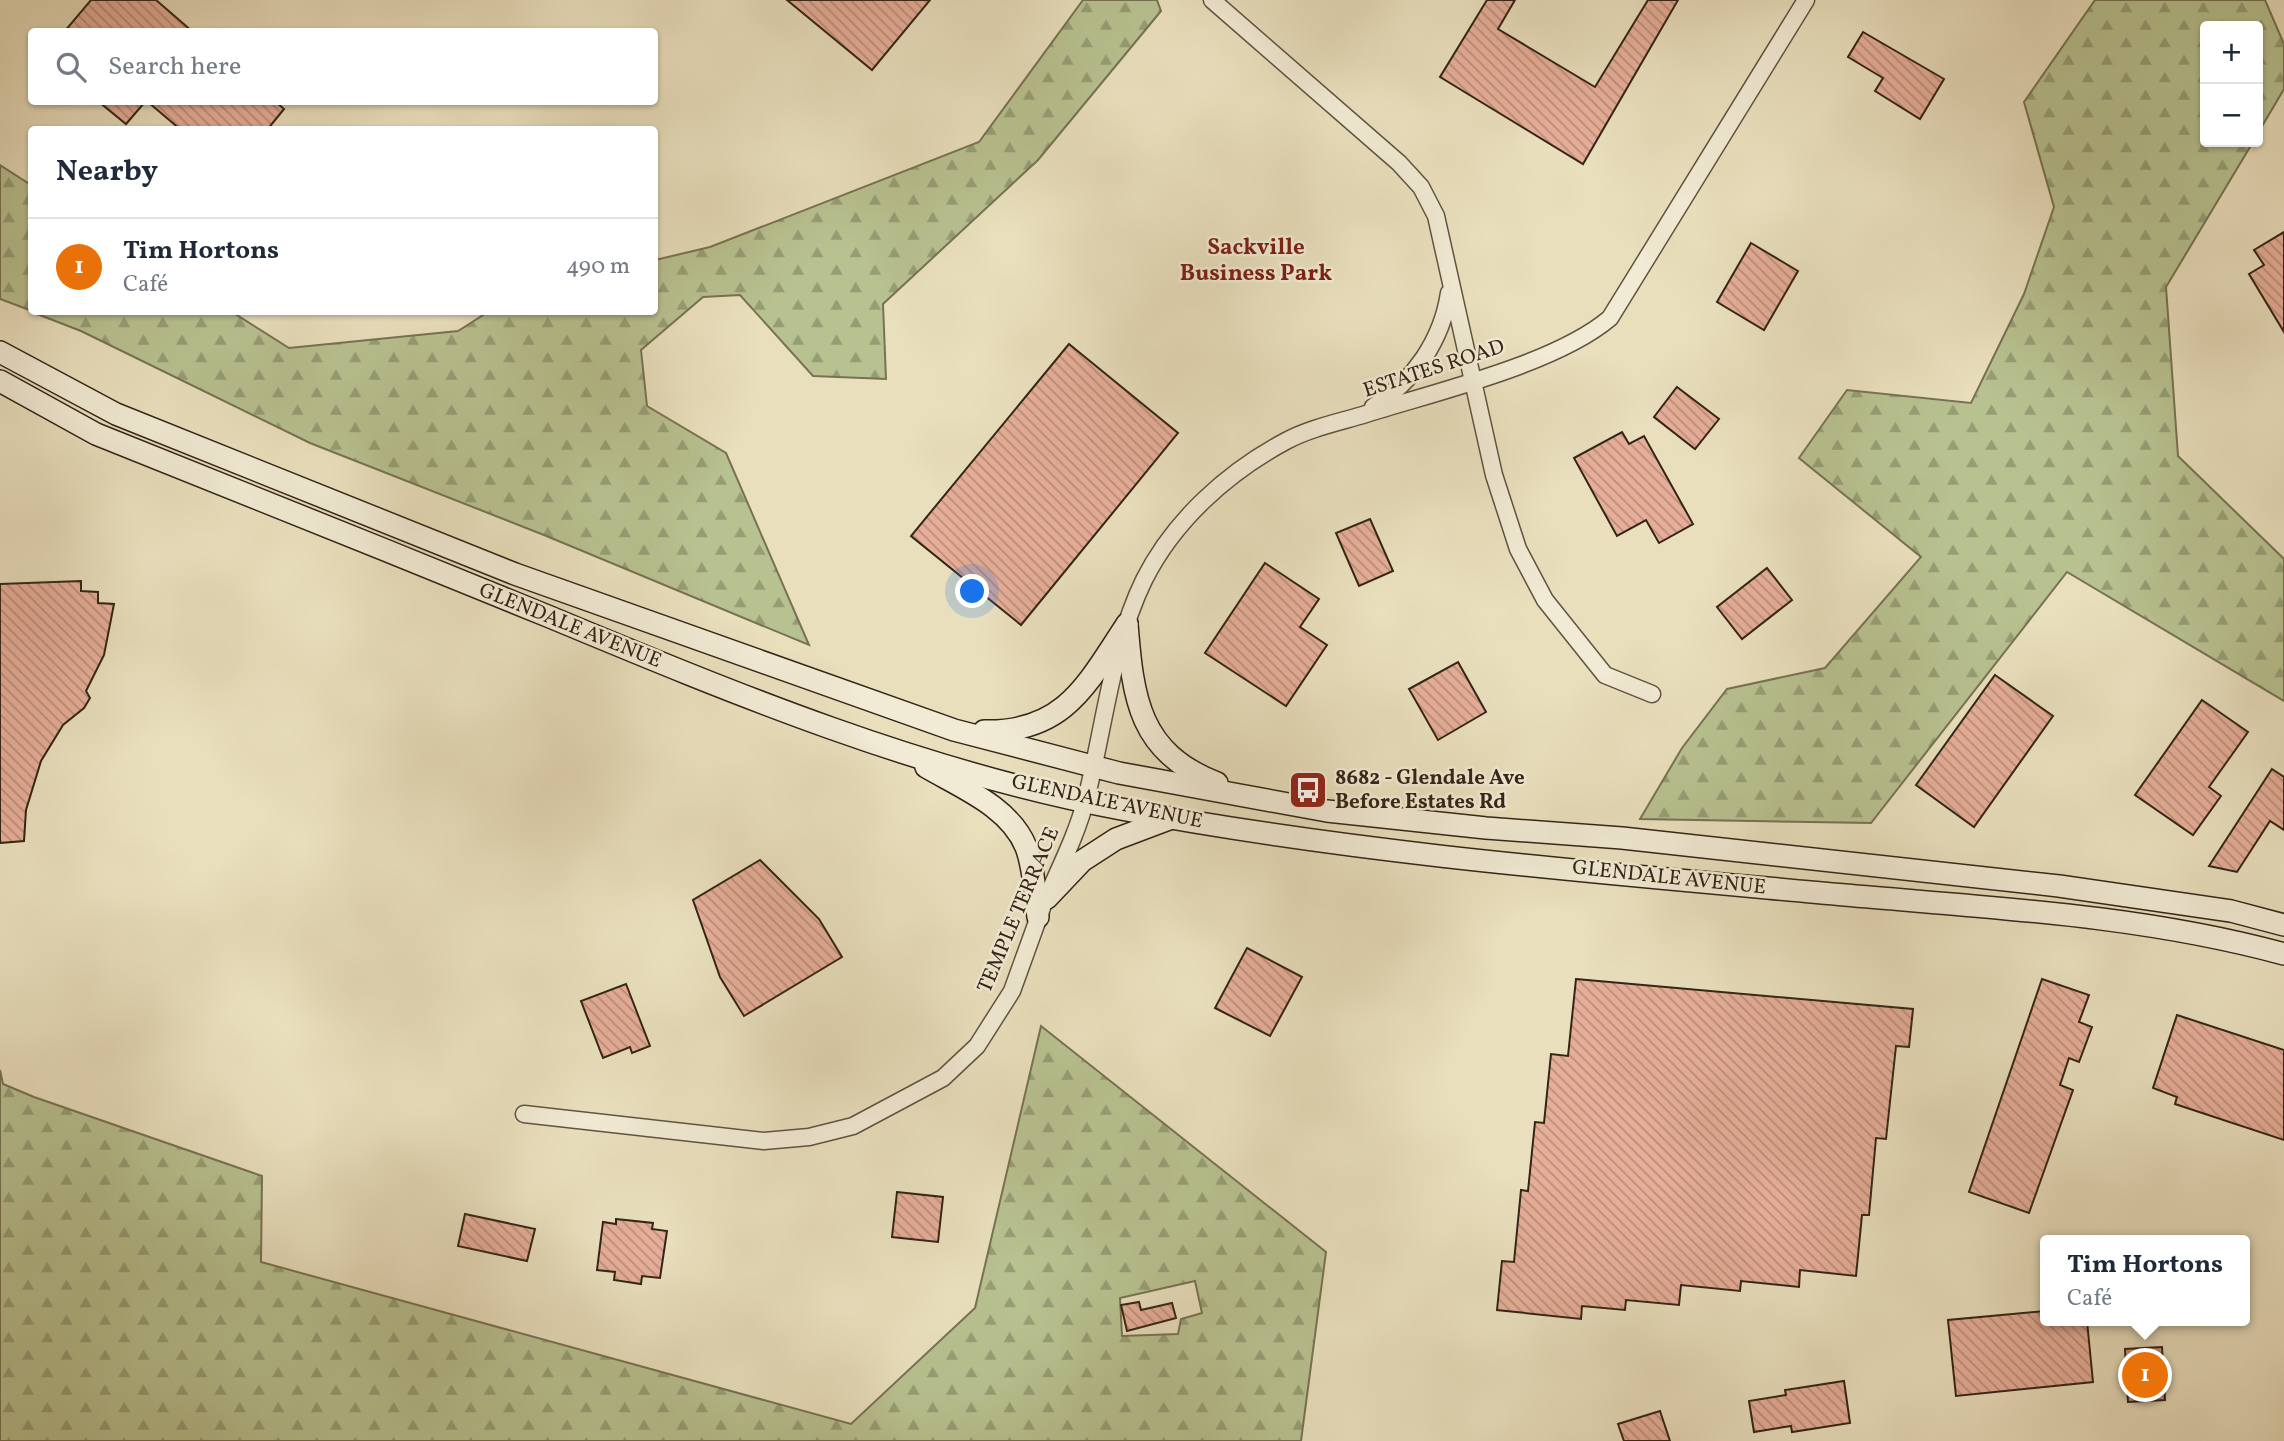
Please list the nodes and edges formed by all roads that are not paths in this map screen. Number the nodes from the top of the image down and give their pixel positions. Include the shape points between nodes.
1 (1212, 0) edge
2 (1806, 0) edge
3 (1451, 284) junction
4 (0, 352) edge
5 (1472, 380) junction
6 (0, 381) edge
7 (1360, 416) junction
8 (1127, 624) junction
9 (1652, 694) dead end
10 (954, 730) junction
11 (900, 752) junction
12 (1094, 766) junction
13 (1250, 796) junction
14 (1086, 801) junction
15 (1172, 818) junction
16 (1043, 908) junction
17 (2284, 925) edge
18 (2284, 954) edge
19 (524, 1114) dead end

1 - 3 street via 1334,104 1421,187 1436,216
2 - 5 street, ESTATES ROAD via 1610,318 1566,346
3 - 5 street
3 - 7 street via 1445,321 1424,358 1403,385
4 - 10 main road, GLENDALE AVENUE via 116,414 515,574
5 - 7 street, ESTATES ROAD
5 - 9 street via 1494,475 1518,549 1545,600 1605,675
6 - 11 main road, GLENDALE AVENUE via 96,434 731,692
7 - 8 street, ESTATES ROAD via 1287,441 1218,488 1181,522 1144,579
8 - 10 main road via 1062,711 1023,728
8 - 12 street, ESTATES ROAD
8 - 13 main road via 1132,686 1149,730 1174,761
10 - 12 main road, GLENDALE AVENUE
11 - 14 main road, GLENDALE AVENUE
11 - 16 main road via 993,805 1018,832
12 - 13 main road, GLENDALE AVENUE
12 - 14 street, TEMPLE TERRACE
13 - 17 main road, GLENDALE AVENUE via 1327,811 2059,886 2231,911
14 - 15 main road, GLENDALE AVENUE
14 - 16 street, TEMPLE TERRACE
15 - 16 main road via 1116,839 1082,861
15 - 18 main road, GLENDALE AVENUE via 1319,840 1619,874 2065,914 2224,937
16 - 19 street, TEMPLE TERRACE via 1012,991 977,1046 943,1078 853,1126 764,1141

